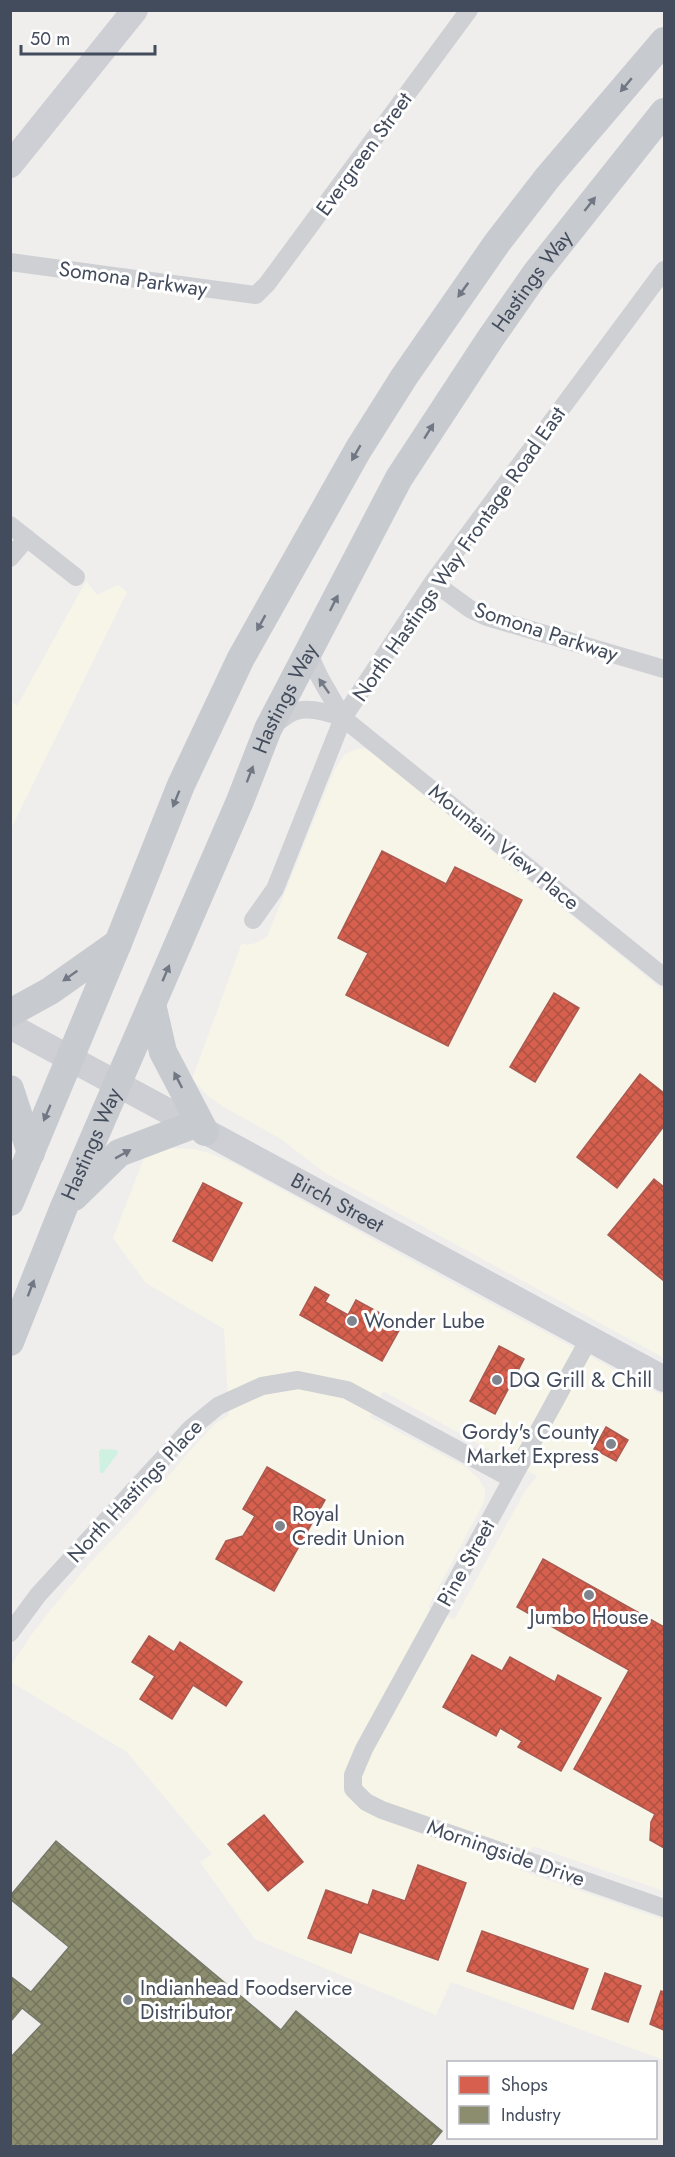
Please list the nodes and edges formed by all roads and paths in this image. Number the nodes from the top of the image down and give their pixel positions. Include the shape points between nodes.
1 (135, 10) edge
2 (470, 10) edge
3 (664, 41) edge
4 (664, 112) edge
5 (10, 165) edge
6 (10, 262) edge
7 (664, 270) edge
8 (256, 295) joint
9 (10, 525) edge
10 (27, 537) junction
11 (10, 558) edge
12 (76, 577) dead end
13 (434, 582) junction
14 (309, 651) junction
15 (662, 665) edge
16 (343, 718) junction
17 (267, 729) junction
18 (253, 920) dead end
19 (118, 943) junction
20 (664, 977) edge
21 (152, 1004) junction
22 (10, 1013) edge
23 (10, 1026) edge
24 (70, 1059) junction
25 (117, 1084) junction
26 (10, 1089) edge
27 (199, 1129) junction
28 (31, 1153) junction
29 (10, 1202) edge
30 (64, 1207) junction
31 (589, 1339) junction
32 (10, 1342) edge
33 (664, 1379) edge
34 (512, 1479) junction
35 (10, 1633) edge
36 (353, 1789) joint
37 (664, 1908) edge

1 - 5 main road
2 - 8 street, Evergreen Street
3 -> 19 main road via 497,243 358,450 241,658 181,785
14 -> 4 main road, Hastings Way via 399,478 451,398 536,273
6 - 8 street, Somona Parkway
7 - 13 street, North Hastings Way Frontage Road East
9 - 10 street
10 - 11 street
10 - 12 street
13 - 15 street, Somona Parkway via 487,617
13 - 16 street, North Hastings Way Frontage Road East
16 -> 14 street, Mountain View Place via 320,680
14 - 17 main road, Hastings Way
16 - 17 street, Mountain View Place via 312,710 296,711
16 - 18 street, North Hastings Way Frontage Road East via 275,889
16 - 20 street, Mountain View Place
21 -> 17 main road, Hastings Way
19 -> 22 main road via 50,991
19 - 24 main road
21 - 25 main road, Hastings Way
27 -> 21 main road via 163,1052
23 - 24 main road, Birch Street
24 - 25 main road, Birch Street
24 -> 28 main road
25 - 27 main road, Birch Street
25 - 30 main road, Hastings Way
26 - 28 main road
30 -> 27 main road via 119,1153
27 - 31 main road, Birch Street
28 - 29 main road
32 -> 30 main road, Hastings Way
31 - 33 main road, Birch Street
31 - 34 street, Pine Street
34 - 35 street, North Hastings Place via 347,1390 298,1380 262,1386 218,1406 190,1429 38,1595
34 - 36 street, Pine Street via 364,1749 353,1774
36 - 37 street, Morningside Drive via 382,1810

